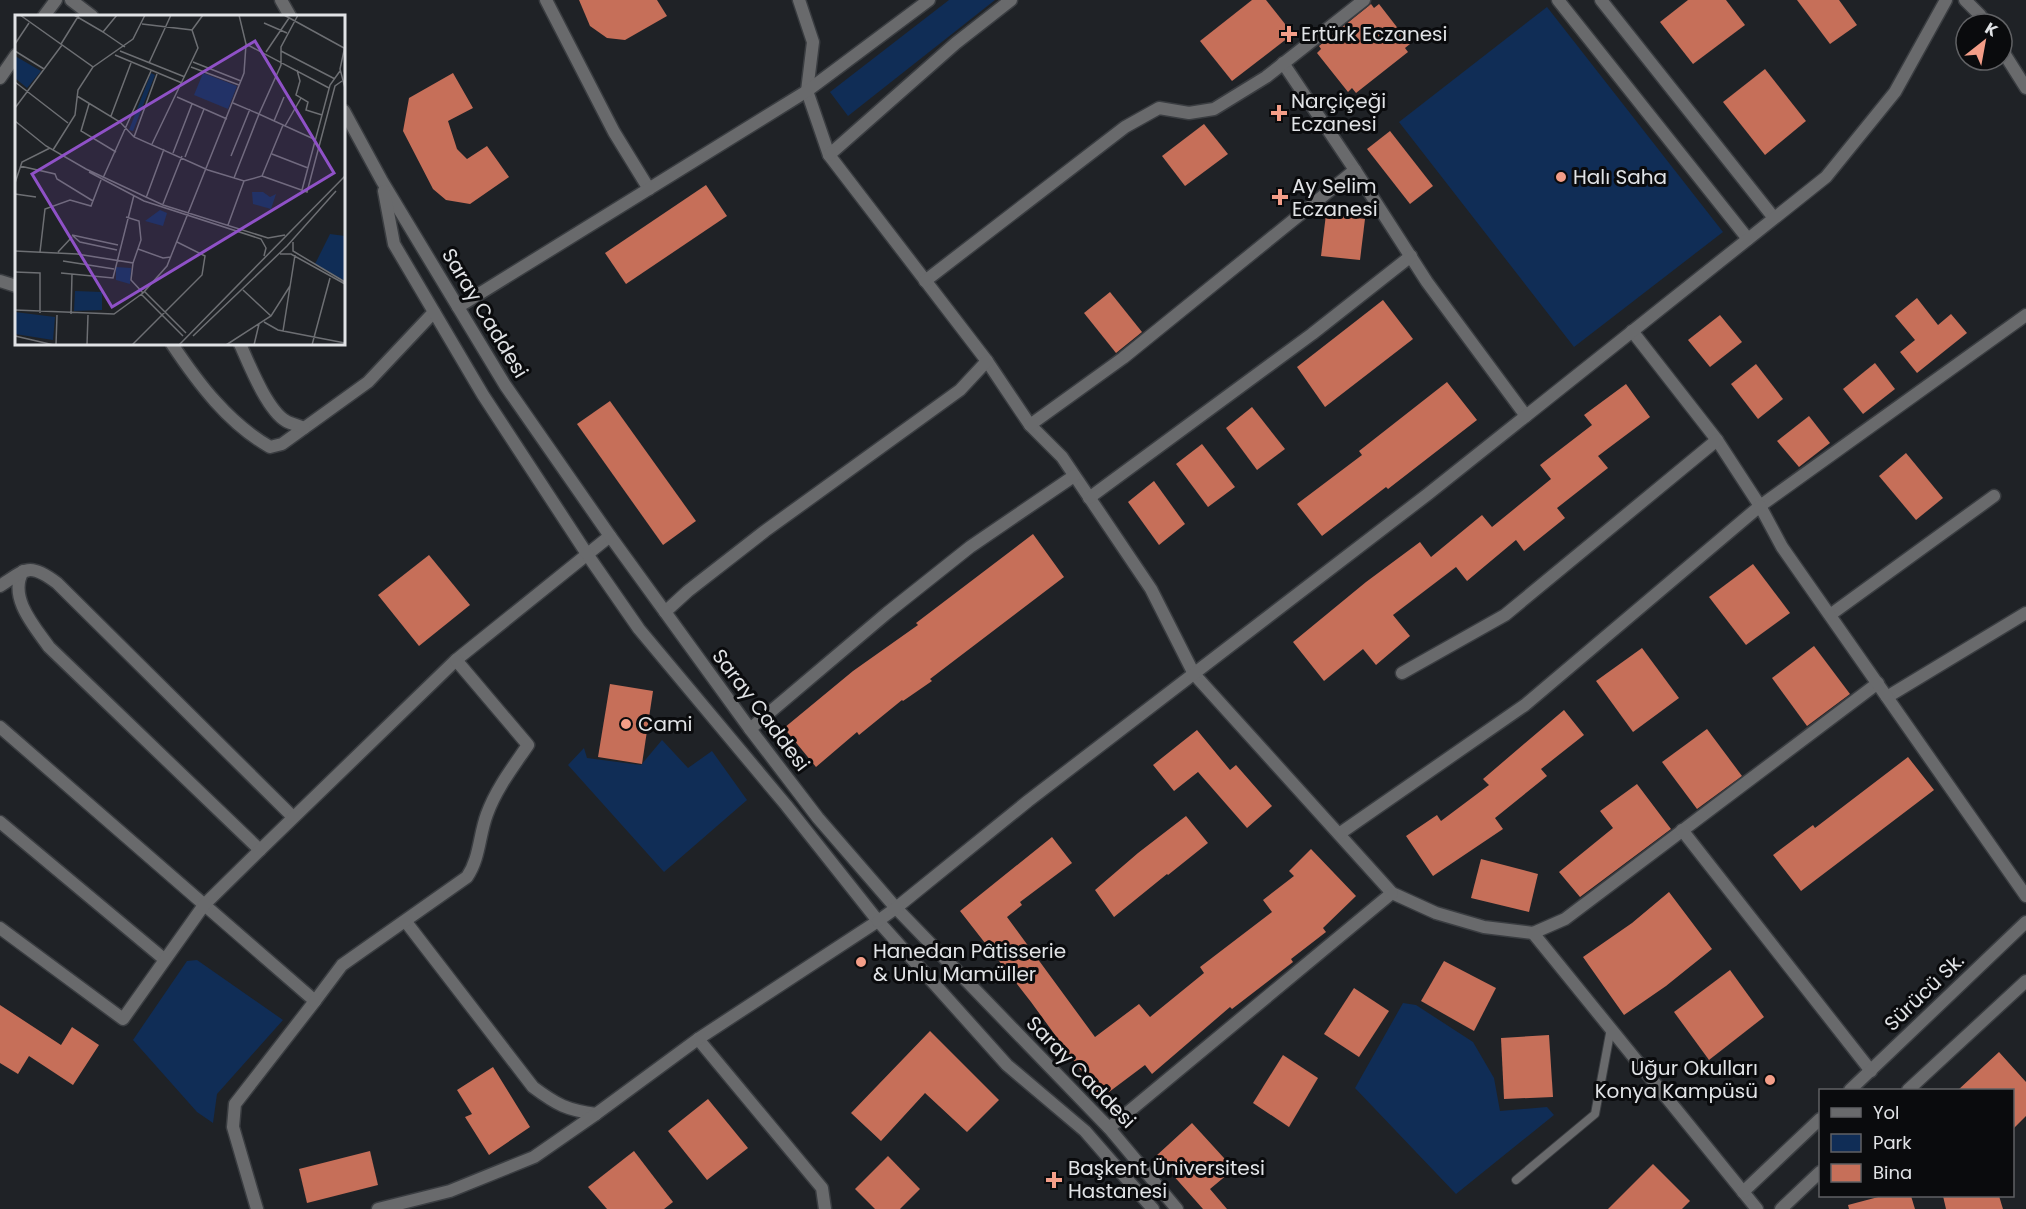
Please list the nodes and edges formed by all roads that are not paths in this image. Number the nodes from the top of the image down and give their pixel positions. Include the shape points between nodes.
1 (56, 0) edge
2 (71, 0) edge
3 (281, 0) edge
4 (546, 0) edge
5 (799, 0) edge
6 (929, 0) edge
7 (1011, 0) edge
8 (1364, 0) edge
9 (1558, 0) edge
10 (1601, 0) edge
11 (1946, 0) edge
12 (1965, 0) edge
13 (1977, 12) edge
14 (45, 15) edge
15 (91, 15) edge
16 (289, 15) edge
17 (15, 56) edge
18 (1283, 63) junction
19 (2014, 69) edge
20 (0, 78) edge
21 (2026, 88) edge
22 (807, 91) junction
23 (345, 113) edge
24 (829, 155) junction
25 (1355, 170) junction
26 (382, 181) junction
27 (649, 189) junction
28 (1774, 218) junction
29 (1748, 239) junction
30 (1411, 256) junction
31 (0, 281) edge
32 (925, 281) junction
33 (15, 286) edge
34 (458, 307) junction
35 (434, 312) junction
36 (2026, 315) edge
37 (1632, 331) junction
38 (173, 345) edge
39 (240, 345) edge
40 (987, 362) junction
41 (1526, 416) junction
42 (1030, 425) junction
43 (304, 428) junction
44 (1717, 440) junction
45 (1074, 476) junction
46 (1994, 496) dead end
47 (1089, 498) junction
48 (1760, 507) junction
49 (610, 536) junction
50 (587, 554) junction
51 (23, 571) junction
52 (0, 586) edge
53 (665, 612) junction
54 (2026, 613) edge
55 (1830, 615) junction
56 (456, 660) junction
57 (1194, 674) junction
58 (1402, 674) dead end
59 (1878, 683) junction
60 (1887, 697) junction
61 (0, 726) edge
62 (750, 729) junction
63 (293, 817) junction
64 (0, 822) edge
65 (1682, 830) junction
66 (1339, 834) junction
67 (260, 850) junction
68 (1392, 893) junction
69 (2026, 896) edge
70 (204, 906) junction
71 (896, 908) junction
72 (878, 921) junction
73 (406, 922) junction
74 (2026, 922) edge
75 (0, 928) edge
76 (1533, 933) junction
77 (165, 959) junction
78 (2026, 981) edge
79 (315, 1001) junction
80 (1611, 1028) junction
81 (698, 1039) junction
82 (1871, 1071) junction
83 (1851, 1089) edge
84 (1909, 1089) edge
85 (596, 1114) junction
86 (1819, 1121) edge
87 (1109, 1128) junction
88 (1819, 1174) edge
89 (1516, 1180) dead end
90 (1743, 1192) junction
91 (1755, 1208) edge
92 (256, 1209) edge
93 (378, 1209) edge
94 (825, 1209) edge
95 (1153, 1209) edge
96 (1178, 1209) edge
97 (1781, 1209) edge

1 - 14 street
2 - 15 street
3 - 16 street
4 - 27 street via 614,132
5 - 22 street via 813,42
6 - 22 street
7 - 24 street via 956,42
8 - 18 street
9 - 29 street
10 - 28 street
11 - 28 street via 1895,92 1826,177
12 - 13 street
17 - 20 street
18 - 25 street
18 - 32 street via 1214,109 1189,112 1159,108 1125,127
19 - 21 street
22 - 24 street
22 - 27 street
23 - 26 street, Saray Caddesi
24 - 32 street
25 - 30 street
25 - 42 street via 1123,358
26 - 34 street, Saray Caddesi
26 - 35 street, Saray Caddesi via 394,244
27 - 34 street
28 - 29 street
29 - 37 street
30 - 41 street
30 - 47 street
31 - 33 street
32 - 40 street
34 - 49 street, Saray Caddesi via 505,385
35 - 43 street via 368,382
35 - 50 street, Saray Caddesi
36 - 48 street
37 - 41 street
37 - 44 street
38 - 43 street via 214,401 256,439 270,447 282,444
39 - 43 street via 274,410
40 - 42 street
40 - 53 street via 960,390 765,531
41 - 57 street
42 - 45 street via 1062,457
44 - 48 street
44 - 58 street via 1505,615
45 - 47 street
45 - 62 street via 970,547
46 - 55 street
47 - 57 street via 1150,589
48 - 55 street via 1782,547
48 - 66 street via 1525,705
49 - 50 street
49 - 53 street, Saray Caddesi
50 - 56 street
50 - 72 street, Saray Caddesi via 639,629
51 - 52 street
51 - 63 street via 42,572 57,583
51 - 67 street via 19,596 30,621 49,647
53 - 62 street, Saray Caddesi
54 - 60 street
55 - 59 street
56 - 63 street
56 - 73 street via 528,745 486,814 474,867 467,877
57 - 66 street
57 - 71 street
59 - 60 street
59 - 65 street
60 - 69 street
61 - 70 street
62 - 71 street, Saray Caddesi via 818,818
63 - 67 street
64 - 77 street
65 - 76 street via 1565,919
65 - 82 street
66 - 68 street
67 - 70 street
68 - 76 street via 1436,913 1474,924
68 - 87 street
70 - 77 street
70 - 79 street
71 - 72 street
71 - 87 street, Saray Caddesi
72 - 81 street
72 - 95 street, Saray Caddesi via 1006,1065 1085,1131
73 - 79 street via 342,965
73 - 85 street via 534,1088 556,1104
74 - 82 street, Sürücü Sk.
75 - 77 street via 123,1019
76 - 80 street
78 - 84 street
79 - 92 street via 234,1104 233,1127
80 - 89 lane via 1594,1114
80 - 90 street
81 - 85 street
81 - 94 street via 822,1188
82 - 83 street, Sürücü Sk.
85 - 93 street via 534,1157 450,1191
86 - 90 street
87 - 96 street, Saray Caddesi
88 - 97 street
90 - 91 street

